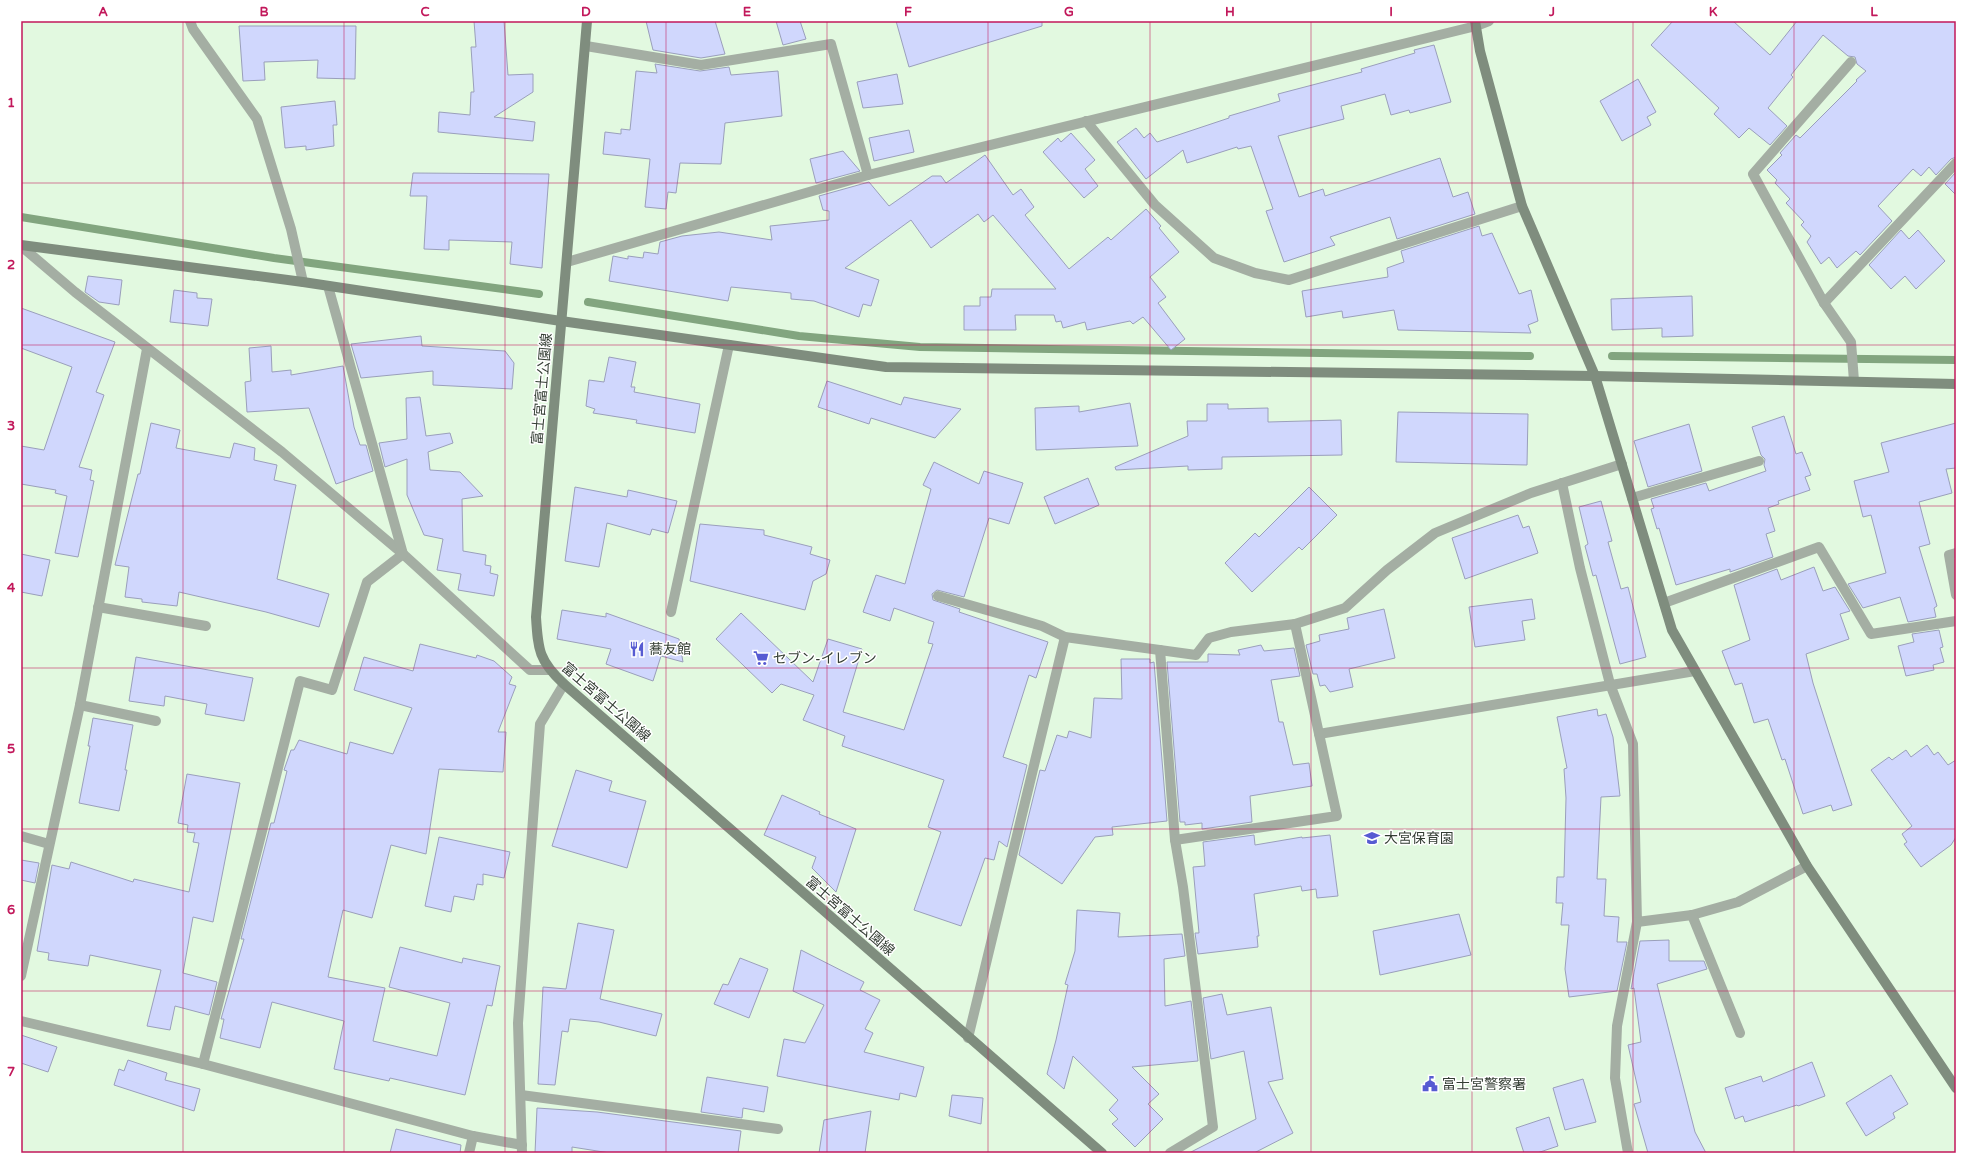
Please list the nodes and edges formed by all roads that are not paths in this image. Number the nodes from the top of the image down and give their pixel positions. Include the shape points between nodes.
1 (190, 21) edge
2 (587, 21) edge
3 (1489, 21) edge
4 (1476, 24) edge
5 (586, 46) junction
6 (1851, 62) dead end
7 (1086, 121) junction
8 (1956, 163) edge
9 (868, 175) junction
10 (1522, 206) junction
11 (21, 245) edge
12 (567, 262) junction
13 (302, 278) junction
14 (328, 286) junction
15 (1824, 303) junction
16 (561, 321) junction
17 (729, 345) junction
18 (147, 349) junction
19 (1595, 376) junction
20 (1854, 376) junction
21 (1956, 384) edge
22 (1758, 461) dead end
23 (1622, 464) junction
24 (1562, 483) junction
25 (1632, 498) junction
26 (1956, 553) edge
27 (403, 554) junction
28 (938, 596) dead end
29 (1956, 596) edge
30 (1664, 603) junction
31 (98, 607) junction
32 (671, 612) dead end
33 (1956, 621) edge
34 (1296, 624) junction
35 (206, 626) dead end
36 (1065, 637) junction
37 (1160, 650) junction
38 (549, 670) junction
39 (1694, 671) junction
40 (564, 684) junction
41 (1610, 684) junction
42 (80, 705) junction
43 (156, 721) dead end
44 (1318, 734) junction
45 (21, 836) edge
46 (1175, 840) junction
47 (49, 844) junction
48 (1807, 866) junction
49 (1692, 915) junction
50 (1637, 922) junction
51 (21, 976) edge
52 (21, 1021) edge
53 (1740, 1033) dead end
54 (968, 1038) junction
55 (203, 1064) junction
56 (1956, 1088) edge
57 (521, 1095) junction
58 (778, 1129) dead end
59 (473, 1136) junction
60 (522, 1149) edge
61 (469, 1153) edge
62 (1102, 1153) edge
63 (1170, 1153) edge
64 (1628, 1153) edge

1 - 13 street via 193,29 257,119
2 - 5 street, 富士宮富士公園線
3 - 4 street
4 - 7 street
4 - 10 street via 1480,51
5 - 9 street via 701,64 831,44
5 - 12 street, 富士宮富士公園線
6 - 15 street via 1753,174
7 - 9 street
7 - 10 street via 1155,205 1214,258 1255,273 1289,280
8 - 15 street
9 - 12 street
10 - 19 street
11 - 13 street
11 - 18 street
12 - 16 street, 富士宮富士公園線
13 - 14 street
14 - 16 street
14 - 27 street
15 - 20 street via 1851,346
16 - 17 street
16 - 38 street, 富士宮富士公園線 via 536,617 537,646
17 - 19 street via 886,367
17 - 32 street
18 - 27 street via 282,452
18 - 31 street
19 - 20 street
19 - 23 street
20 - 21 street
22 - 25 street
23 - 24 street
23 - 25 street
24 - 34 street via 1531,493 1435,533 1387,570 1345,608
24 - 41 street via 1580,568
25 - 30 street
26 - 29 street via 1950,555
27 - 38 street via 530,670
27 - 55 street via 367,582 332,690 300,681
28 - 36 street via 1042,626
30 - 33 street via 1819,547 1872,634
30 - 39 street via 1672,630
31 - 35 street
31 - 42 street
34 - 37 street via 1231,632 1209,638 1196,655
34 - 44 street
36 - 37 street
36 - 54 street
37 - 46 street
38 - 40 street, 富士宮富士公園線
39 - 41 street
39 - 48 street
40 - 54 street, 富士宮富士公園線
40 - 57 street via 540,724 518,1023
41 - 44 street
41 - 50 street via 1632,744
42 - 43 street
42 - 47 street
44 - 46 street via 1338,816
45 - 47 street
46 - 63 street via 1213,1127
47 - 51 street
48 - 49 street via 1738,902
48 - 56 street
49 - 50 street
49 - 53 street
50 - 64 street via 1617,1026 1615,1078
52 - 55 street
54 - 62 street, 富士宮富士公園線
55 - 59 street
57 - 58 street
57 - 60 street
59 - 60 street
59 - 61 street

